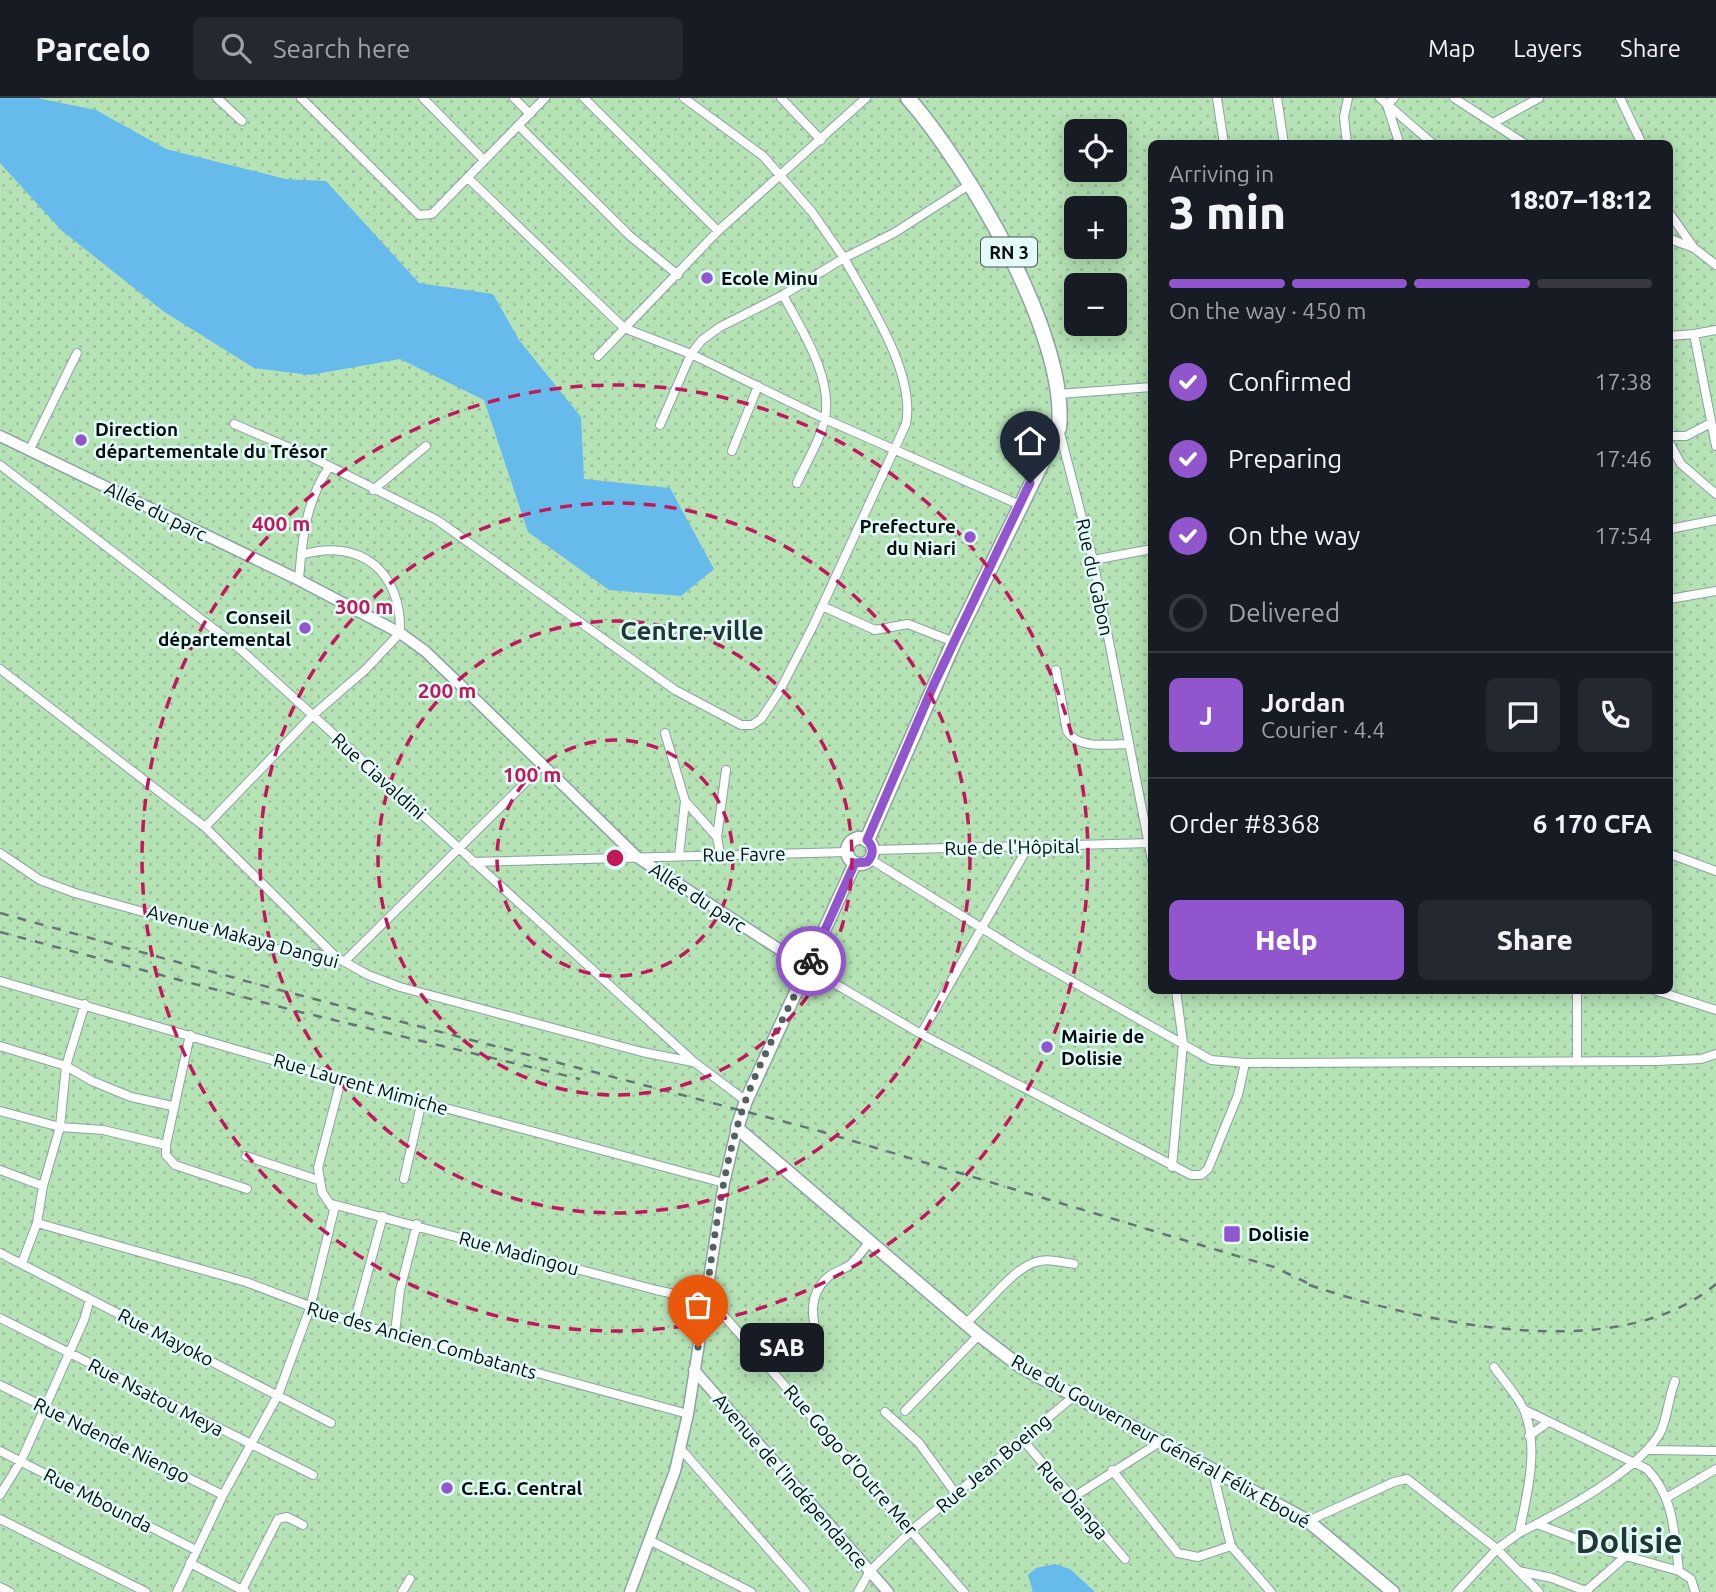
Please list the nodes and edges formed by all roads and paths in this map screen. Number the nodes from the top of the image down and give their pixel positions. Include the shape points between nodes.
1 (217, 98) edge
2 (300, 98) edge
3 (423, 98) edge
4 (514, 98) edge
5 (545, 98) edge
6 (583, 98) edge
7 (684, 98) edge
8 (780, 98) edge
9 (866, 98) edge
10 (1217, 98) edge
11 (1277, 98) edge
12 (1348, 98) edge
13 (1394, 98) edge
14 (1454, 98) edge
15 (1539, 98) edge
16 (1620, 98) edge
17 (912, 99) edge
18 (1383, 101) edge
19 (530, 114) junction
20 (242, 121) dead end
21 (1495, 122) junction
22 (519, 126) junction
23 (821, 140) junction
24 (1223, 140) edge
25 (1283, 140) edge
26 (1347, 140) edge
27 (1395, 140) edge
28 (1428, 140) edge
29 (1520, 140) edge
30 (1640, 140) edge
31 (484, 160) junction
32 (780, 174) junction
33 (469, 179) junction
34 (969, 185) junction
35 (1673, 218) edge
36 (718, 231) junction
37 (1673, 240) edge
38 (1694, 248) junction
39 (844, 258) junction
40 (1716, 265) edge
41 (678, 275) junction
42 (783, 295) junction
43 (624, 328) junction
44 (1716, 330) edge
45 (1694, 334) junction
46 (1673, 335) edge
47 (77, 354) dead end
48 (691, 354) junction
49 (598, 356) dead end
50 (758, 386) junction
51 (1148, 387) edge
52 (1059, 394) junction
53 (825, 419) junction
54 (1711, 423) junction
55 (234, 424) dead end
56 (660, 425) dead end
57 (1059, 428) junction
58 (0, 436) edge
59 (1673, 436) edge
60 (426, 446) dead end
61 (1716, 446) edge
62 (893, 448) junction
63 (30, 449) junction
64 (732, 451) dead end
65 (1673, 456) edge
66 (0, 465) edge
67 (329, 467) junction
68 (797, 483) dead end
69 (373, 490) junction
70 (1716, 494) edge
71 (1020, 505) junction
72 (1716, 520) edge
73 (1673, 528) edge
74 (1148, 550) edge
75 (301, 555) junction
76 (1093, 560) junction
77 (299, 580) junction
78 (1716, 592) edge
79 (1673, 599) edge
80 (822, 606) junction
81 (400, 633) junction
82 (954, 642) junction
83 (0, 669) edge
84 (1056, 670) dead end
85 (312, 716) junction
86 (665, 733) dead end
87 (1129, 744) junction
88 (543, 765) junction
89 (726, 770) dead end
90 (685, 800) junction
91 (205, 827) junction
92 (1148, 834) edge
93 (717, 836) junction
94 (1148, 843) edge
95 (1028, 847) junction
96 (458, 849) junction
97 (870, 850) junction
98 (0, 853) edge
99 (720, 853) junction
100 (1673, 855) edge
101 (679, 856) junction
102 (637, 858) junction
103 (851, 858) junction
104 (473, 862) junction
105 (1716, 871) edge
106 (981, 928) junction
107 (336, 957) junction
108 (344, 962) junction
109 (808, 968) junction
110 (0, 981) edge
111 (1177, 994) edge
112 (1577, 994) edge
113 (1666, 994) edge
114 (85, 1004) junction
115 (1716, 1010) edge
116 (921, 1034) junction
117 (190, 1035) junction
118 (1183, 1043) junction
119 (0, 1046) edge
120 (1716, 1054) edge
121 (1577, 1061) junction
122 (694, 1062) junction
123 (1245, 1063) junction
124 (66, 1066) junction
125 (341, 1080) junction
126 (422, 1101) junction
127 (746, 1101) junction
128 (173, 1106) junction
129 (0, 1111) edge
130 (60, 1127) junction
131 (737, 1128) junction
132 (166, 1145) junction
133 (246, 1156) dead end
134 (1172, 1167) junction
135 (0, 1170) edge
136 (404, 1179) dead end
137 (318, 1180) junction
138 (724, 1182) junction
139 (43, 1186) junction
140 (247, 1189) dead end
141 (332, 1204) junction
142 (383, 1216) junction
143 (37, 1223) junction
144 (417, 1224) junction
145 (869, 1242) junction
146 (0, 1253) edge
147 (22, 1263) junction
148 (1074, 1264) dead end
149 (90, 1299) junction
150 (706, 1300) junction
151 (310, 1308) junction
152 (0, 1318) edge
153 (354, 1323) junction
154 (966, 1323) junction
155 (395, 1333) junction
156 (979, 1335) junction
157 (819, 1343) dead end
158 (67, 1352) junction
159 (1494, 1367) dead end
160 (694, 1370) junction
161 (1675, 1381) dead end
162 (0, 1385) edge
163 (278, 1395) junction
164 (1073, 1396) junction
165 (44, 1406) junction
166 (1525, 1410) junction
167 (905, 1411) dead end
168 (885, 1412) dead end
169 (688, 1414) junction
170 (331, 1423) dead end
171 (1547, 1423) junction
172 (1529, 1436) junction
173 (1021, 1439) junction
174 (1160, 1442) junction
175 (250, 1445) junction
176 (680, 1448) junction
177 (1649, 1450) junction
178 (0, 1451) edge
179 (1716, 1451) edge
180 (21, 1461) junction
181 (1633, 1464) junction
182 (1212, 1469) junction
183 (1716, 1469) edge
184 (1112, 1470) junction
185 (313, 1475) dead end
186 (956, 1494) junction
187 (0, 1495) edge
188 (223, 1495) junction
189 (1668, 1497) junction
190 (1072, 1499) junction
191 (0, 1519) edge
192 (1308, 1521) junction
193 (1537, 1524) junction
194 (303, 1525) dead end
195 (912, 1530) junction
196 (1519, 1533) junction
197 (651, 1541) junction
198 (1231, 1546) junction
199 (1497, 1549) junction
200 (196, 1550) junction
201 (1626, 1556) junction
202 (1125, 1559) dead end
203 (190, 1563) junction
204 (870, 1571) junction
205 (1519, 1571) junction
206 (1679, 1571) junction
207 (410, 1578) dead end
208 (0, 1587) edge
209 (244, 1591) edge
210 (1588, 1591) edge
211 (10, 1592) edge
212 (146, 1592) edge
213 (177, 1592) edge
214 (402, 1592) edge
215 (631, 1592) edge
216 (751, 1592) edge
217 (806, 1592) edge
218 (858, 1592) edge
219 (888, 1592) edge
220 (964, 1592) edge
221 (1271, 1592) edge
222 (1393, 1592) edge
223 (1457, 1592) edge
224 (1539, 1592) edge
225 (1695, 1592) edge

1 - 20 street
2 - 33 street via 419,215 432,214
3 - 31 street
4 - 19 street
5 - 19 street
6 - 36 street
7 - 32 street via 764,156
8 - 23 street
9 - 23 street
10 - 24 street
11 - 25 street
12 - 26 street
13 - 18 street
14 - 21 street
15 - 21 street
16 - 30 street
17 - 34 highway, Rue du Gabon / RN 3
18 - 27 street
18 - 28 street
19 - 22 street
21 - 29 street
22 - 31 street
22 - 41 street via 630,236
23 - 32 street
31 - 33 street
32 - 36 street
32 - 39 street
33 - 43 street
34 - 39 street via 894,233
34 - 52 highway, Rue du Gabon / RN 3 via 1008,250 1046,346
35 - 38 street
36 - 41 street
37 - 38 street
38 - 40 street
39 - 42 street
39 - 62 street via 890,343 901,376 909,411
41 - 43 street
42 - 48 street via 720,327
42 - 53 street via 816,362
43 - 48 street
43 - 49 street
44 - 45 street
45 - 46 street
45 - 54 street
47 - 63 street
48 - 50 street
48 - 56 street
50 - 53 street
50 - 64 street
51 - 52 street
52 - 57 highway, Rue du Gabon / RN 3
53 - 62 street
53 - 68 street
54 - 59 street via 1686,436
54 - 61 street
55 - 67 street
57 - 71 highway, RN 3
57 - 76 street, Rue du Gabon
58 - 63 street, Allée du parc
60 - 69 street
62 - 71 street
62 - 80 street
63 - 77 street, Allée du parc
65 - 70 street
66 - 85 street, Rue Ciavaldini via 224,636
67 - 69 street
67 - 75 street via 315,488
69 - 80 street via 437,520 675,690 741,725 761,719
71 - 82 highway, RN 3
72 - 73 street
74 - 76 street
75 - 77 street
75 - 81 street via 341,550 379,567 397,597
76 - 87 street, Rue du Gabon
77 - 81 street, Allée du parc
78 - 79 street
80 - 82 street via 875,630 908,624
81 - 85 street via 366,670
81 - 88 street, Allée du parc
82 - 97 highway, RN 3
83 - 91 street
84 - 87 street via 1072,739
85 - 91 street
85 - 96 street, Rue Ciavaldini
86 - 90 street
87 - 92 street, Rue du Gabon
88 - 96 street
88 - 102 street, Allée du parc
89 - 93 street
90 - 93 street
90 - 101 street
91 - 107 street
93 - 99 street
94 - 95 street, Rue de l'Hôpital
95 - 97 street, Rue de l'Hôpital
95 - 106 street
96 - 104 street, Rue Ciavaldini
96 - 108 street
97 - 103 main road via 863,863
97 - 103 main road via 861,838 851,842
97 - 106 street
98 - 107 street, Avenue Makaya Dangui via 40,880 75,893 276,948
99 - 101 street, Rue Favre
99 - 103 street, Rue Favre
100 - 105 street
101 - 102 street, Rue Favre
102 - 104 street, Rue Favre
102 - 109 street, Allée du parc
103 - 109 main road
104 - 122 street, Rue Ciavaldini
106 - 116 street
106 - 118 street
107 - 108 street, Avenue Makaya Dangui
108 - 122 street, Avenue Makaya Dangui via 400,987
109 - 116 street
109 - 127 main road
110 - 114 street, Rue Laurent Mimiche
111 - 118 street
112 - 121 street
113 - 115 street
114 - 117 street, Rue Laurent Mimiche
114 - 124 street
116 - 134 street
117 - 125 street, Rue Laurent Mimiche
117 - 128 street
118 - 123 street via 1211,1060
118 - 134 street
119 - 124 street
120 - 121 street via 1681,1061
121 - 123 street
122 - 127 street, Rue Ciavaldini
123 - 134 street via 1238,1095 1208,1168 1201,1175 1191,1175
124 - 128 street via 131,1097
124 - 130 street
125 - 126 street, Rue Laurent Mimiche
125 - 137 street
126 - 136 street
126 - 138 street, Rue Laurent Mimiche
127 - 131 main road
128 - 132 street
129 - 130 street
130 - 132 street via 103,1130
130 - 139 street
131 - 138 street
131 - 145 main road, Rue du Gouverneur Général Félix Eboué
132 - 140 street via 166,1155 175,1165
133 - 137 street
135 - 139 street
137 - 141 street
138 - 150 street
139 - 143 street
141 - 142 street, Rue Madingou
141 - 151 street via 333,1218
142 - 144 street, Rue Madingou
142 - 153 street
143 - 147 street
143 - 151 street, Rue des Ancien Combatants via 246,1282
144 - 150 street, Rue Madingou
144 - 155 street via 400,1290
145 - 154 main road, Rue du Gouverneur Général Félix Eboué
145 - 157 street via 852,1264 829,1275 820,1287 812,1318
146 - 147 street, Rue Mayoko
147 - 149 street, Rue Mayoko
148 - 154 street via 1034,1262
149 - 158 street
149 - 163 street, Rue Mayoko
150 - 160 street
150 - 195 street, Rue Gogo d'Outre Mer via 717,1306
151 - 153 street, Rue des Ancien Combatants
151 - 163 street
152 - 158 street, Rue Nsatou Meya
153 - 155 street, Rue des Ancien Combatants
154 - 156 main road, Rue du Gouverneur Général Félix Eboué
155 - 169 street, Rue des Ancien Combatants
156 - 164 main road, Rue du Gouverneur Général Félix Eboué via 1021,1367
156 - 167 street
158 - 165 street
158 - 175 street, Rue Nsatou Meya
159 - 166 street
160 - 169 street
160 - 204 street, Avenue de l'Indépendance
161 - 177 street via 1665,1422
162 - 165 street, Rue Ndende Niengo
163 - 170 street, Rue Mayoko
163 - 175 street
164 - 173 street, Rue Jean Boeing
164 - 174 main road, Rue du Gouverneur Général Félix Eboué
165 - 180 street
165 - 188 street, Rue Ndende Niengo
166 - 171 street
166 - 172 street
168 - 186 street via 919,1443
169 - 176 street
171 - 172 street
171 - 181 street
172 - 196 street via 1529,1486
173 - 186 street, Rue Jean Boeing
173 - 190 street, Rue Dianga
174 - 182 main road, Rue du Gouverneur Général Félix Eboué
174 - 184 street
175 - 185 street, Rue Nsatou Meya
175 - 188 street
176 - 197 street
176 - 217 street
177 - 179 street
177 - 181 street
178 - 180 street, Rue Mbounda
180 - 187 street
180 - 200 street, Rue Mbounda
181 - 189 street via 1647,1469
181 - 193 street
182 - 192 main road, Rue du Gouverneur Général Félix Eboué
182 - 198 street
183 - 189 street
184 - 190 street
184 - 198 street via 1178,1553 1198,1557
186 - 195 street, Rue Jean Boeing
188 - 200 street
189 - 206 street
190 - 202 street, Rue Dianga
191 - 212 street
192 - 199 street via 1407,1479
192 - 222 main road, Rue du Gouverneur Général Félix Eboué
193 - 196 street
193 - 201 street
194 - 209 street via 286,1517 278,1519
195 - 204 street, Rue Jean Boeing
195 - 220 street, Rue Gogo d'Outre Mer
196 - 199 street
197 - 215 street
197 - 216 street
198 - 221 street
199 - 205 street
199 - 223 street
200 - 203 street
201 - 206 street
201 - 210 street
203 - 209 street
203 - 213 street
204 - 218 street, Rue Jean Boeing
204 - 219 street, Avenue de l'Indépendance
205 - 210 street
205 - 224 street
206 - 225 street via 1691,1579
207 - 214 street
208 - 211 street

